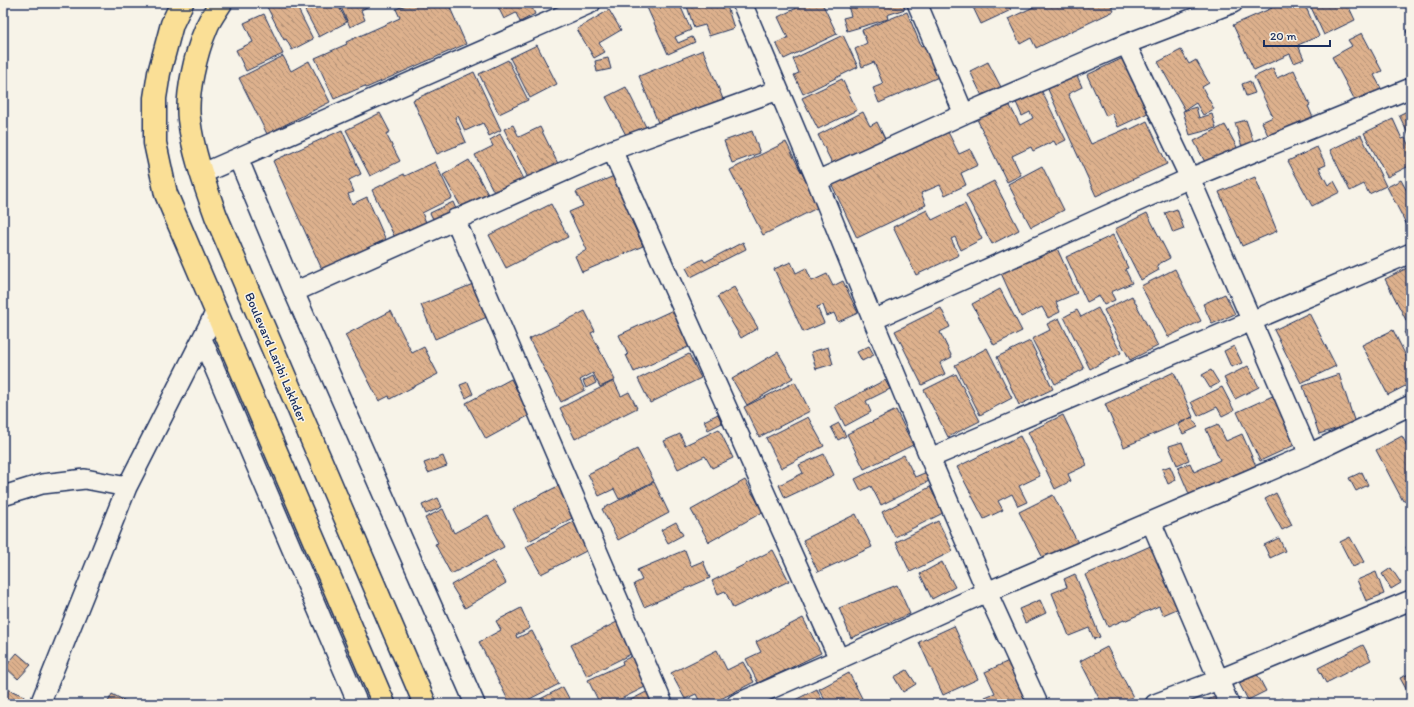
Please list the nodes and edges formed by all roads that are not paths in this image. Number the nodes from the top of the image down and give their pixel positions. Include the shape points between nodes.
1 (182, 3) edge
2 (221, 3) edge
3 (591, 3) edge
4 (742, 3) edge
5 (918, 3) edge
6 (1233, 3) edge
7 (1126, 44) junction
8 (1411, 88) edge
9 (778, 90) junction
10 (964, 114) junction
11 (612, 150) junction
12 (238, 158) junction
13 (202, 174) junction
14 (1190, 178) junction
15 (817, 180) junction
16 (455, 219) junction
17 (1411, 253) edge
18 (294, 292) junction
19 (216, 311) junction
20 (873, 320) junction
21 (1251, 320) junction
22 (202, 339) junction
23 (1411, 405) edge
24 (1309, 454) junction
25 (930, 458) junction
26 (128, 487) junction
27 (3, 496) edge
28 (1151, 522) junction
29 (987, 592) junction
30 (1411, 600) edge
31 (839, 659) junction
32 (1218, 680) junction
33 (40, 704) edge
34 (358, 704) edge
35 (384, 704) edge
36 (425, 704) edge
37 (475, 704) edge
38 (662, 704) edge
39 (736, 704) edge
40 (1038, 704) edge
41 (1155, 704) edge
42 (1229, 704) edge

1 - 19 main road via 172,24 159,73 155,98 155,143 166,194
2 - 13 main road, Boulevard Laribi Lakhder via 206,29 190,86 188,117 192,142
3 - 12 street
4 - 9 street
5 - 10 street
6 - 7 street
7 - 10 street
7 - 14 street
8 - 14 street
9 - 11 street
9 - 15 street
10 - 15 street
11 - 16 street
11 - 31 street
12 - 13 street
12 - 18 street
13 - 36 main road, Boulevard Laribi Lakhder via 225,238
14 - 20 street
14 - 21 street
15 - 20 street
16 - 18 street
16 - 38 street
17 - 21 street
18 - 37 street
19 - 22 street
19 - 35 main road
20 - 25 street
21 - 24 street
21 - 25 street
22 - 26 street
22 - 34 street
23 - 24 street
24 - 28 street
25 - 29 street
26 - 27 street via 85,479 42,484
26 - 33 street
28 - 29 street
28 - 32 street
29 - 31 street
29 - 40 street
30 - 32 street
31 - 39 street
32 - 41 street
32 - 42 street

